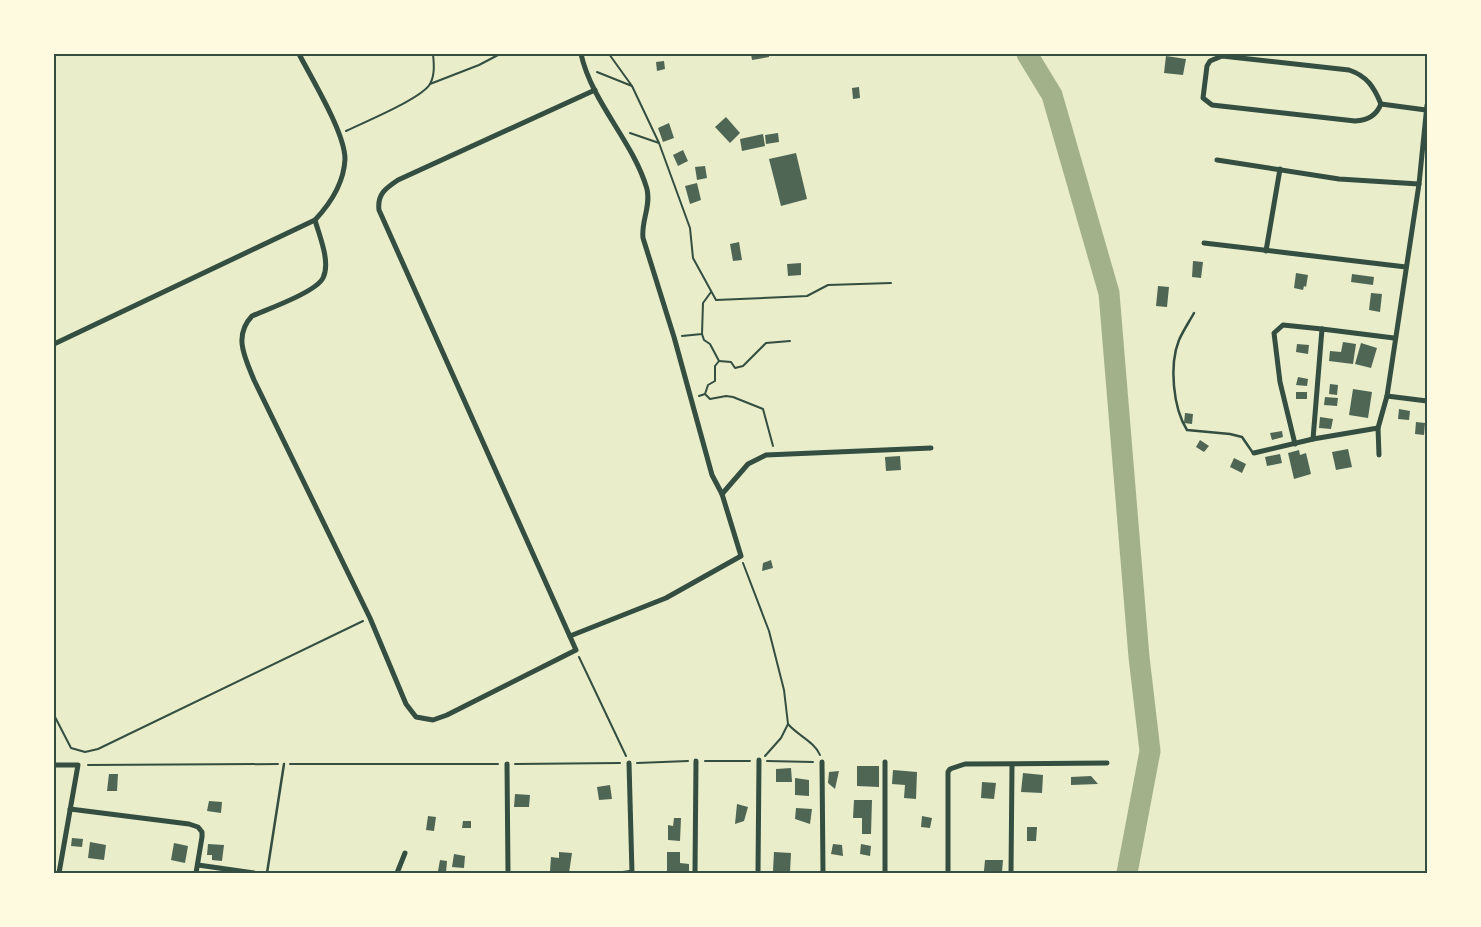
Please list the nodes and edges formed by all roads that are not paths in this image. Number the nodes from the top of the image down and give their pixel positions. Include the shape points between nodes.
1 (299, 54) edge
2 (581, 54) edge
3 (595, 90) junction
4 (1381, 104) junction
5 (1427, 107) edge
6 (1217, 160) dead end
7 (1280, 169) junction
8 (1419, 184) junction
9 (315, 220) junction
10 (1204, 243) dead end
11 (1266, 251) junction
12 (1406, 267) junction
13 (1194, 313) dead end
14 (1322, 329) junction
15 (1394, 338) junction
16 (54, 344) edge
17 (1387, 396) junction
18 (1427, 401) edge
19 (1378, 428) junction
20 (1313, 439) junction
21 (1295, 444) junction
22 (931, 448) dead end
23 (1254, 454) joint
24 (1379, 455) dead end
25 (722, 494) junction
26 (570, 636) junction
27 (759, 760) road end
28 (696, 761) road end
29 (822, 762) road end
30 (885, 762) dead end
31 (629, 763) road end
32 (1107, 763) dead end
33 (284, 764) road end
34 (506, 764) road end
35 (54, 765) edge
36 (1012, 765) junction
37 (70, 809) junction
38 (405, 853) dead end
39 (54, 859) edge
40 (61, 860) junction
41 (198, 865) junction
42 (632, 872) edge
43 (59, 873) edge
44 (196, 873) edge
45 (254, 873) edge
46 (267, 873) edge
47 (397, 873) edge
48 (508, 873) edge
49 (618, 873) edge
50 (695, 873) edge
51 (758, 873) edge
52 (823, 873) edge
53 (884, 873) edge
54 (948, 873) edge
55 (1010, 873) edge

1 - 9 street via 340,135 345,157 343,171 329,204
2 - 3 street
3 - 25 street via 618,128 647,191 643,238 712,475
3 - 26 street via 398,180 381,194 378,205
4 - 4 street via 1365,77 1349,70 1222,56 1207,66 1203,98 1212,105 1355,121 1372,117
4 - 5 street
5 - 8 street
6 - 7 street
7 - 8 street via 1339,180
7 - 11 street
8 - 12 street
9 - 16 street
9 - 26 street via 324,258 323,278 314,287 252,316 244,324 241,348 370,618 411,713 433,720 447,715 576,650
10 - 11 street
11 - 12 street
12 - 15 street
13 - 23 lane via 1178,342 1173,386 1181,421 1187,430 1242,438
14 - 15 street
14 - 20 street
14 - 21 street via 1283,325 1274,333 1280,382
15 - 17 street
17 - 18 street
17 - 19 street
19 - 20 street
19 - 24 street
20 - 21 street
21 - 23 street
22 - 25 street via 775,453 748,464
25 - 26 street via 741,556 666,598
27 - 51 street
28 - 50 street
29 - 52 street
30 - 53 street
31 - 42 street
32 - 36 street
33 - 46 lane
34 - 48 street
35 - 37 street via 78,765
36 - 54 street via 966,764 954,766 948,772
36 - 55 street
37 - 40 street
37 - 41 street via 198,827 202,832
38 - 47 street
39 - 40 street
40 - 43 street
41 - 44 street
41 - 45 street
42 - 49 lane

